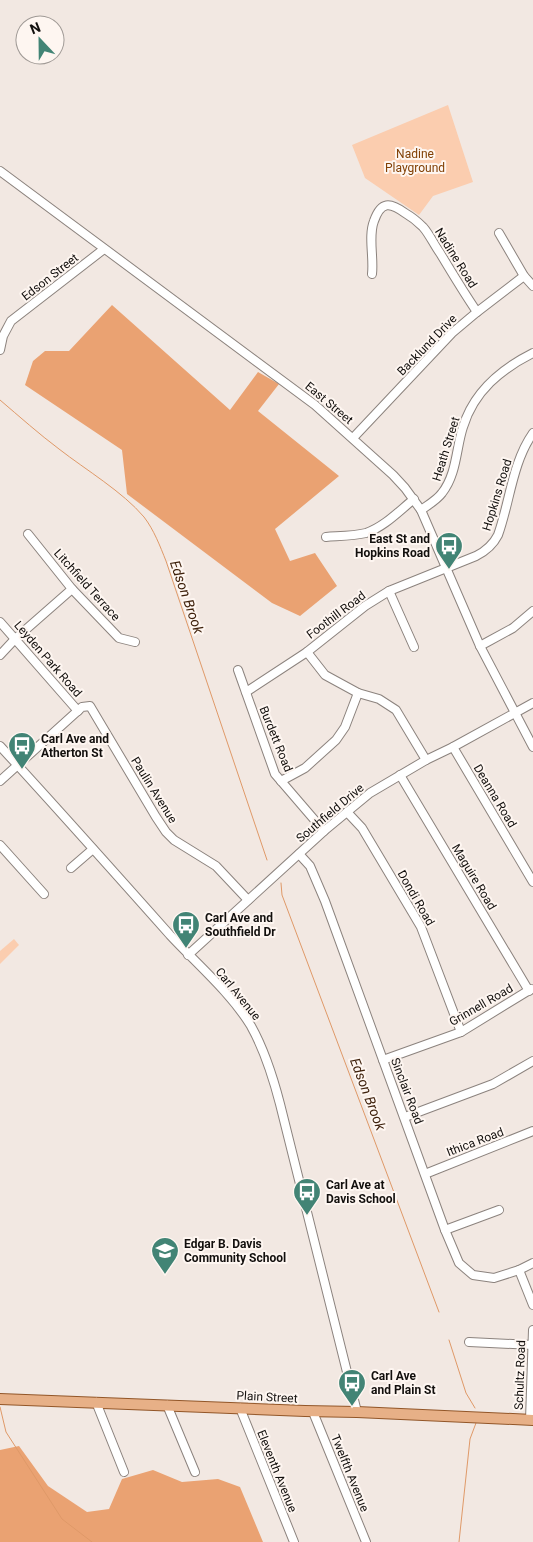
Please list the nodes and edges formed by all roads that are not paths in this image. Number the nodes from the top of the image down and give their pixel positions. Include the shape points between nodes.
1 (0, 171) edge
2 (499, 233) dead end
3 (104, 249) junction
4 (372, 274) dead end
5 (524, 276) junction
6 (533, 286) edge
7 (477, 312) junction
8 (0, 350) edge
9 (533, 353) edge
10 (533, 433) edge
11 (353, 438) junction
12 (414, 499) junction
13 (421, 510) junction
14 (28, 534) dead end
15 (326, 537) dead end
16 (446, 568) junction
17 (72, 590) junction
18 (389, 591) junction
19 (533, 611) edge
20 (0, 622) edge
21 (15, 639) junction
22 (135, 642) dead end
23 (414, 646) dead end
24 (480, 646) junction
25 (307, 652) junction
26 (0, 655) edge
27 (238, 670) dead end
28 (246, 692) junction
29 (358, 693) junction
30 (533, 702) edge
31 (78, 711) junction
32 (515, 713) junction
33 (0, 746) edge
34 (453, 747) junction
35 (533, 747) edge
36 (426, 760) junction
37 (18, 765) junction
38 (400, 775) junction
39 (281, 781) junction
40 (0, 782) edge
41 (347, 812) junction
42 (324, 832) junction
43 (0, 845) edge
44 (93, 849) junction
45 (299, 854) junction
46 (71, 868) dead end
47 (533, 882) edge
48 (44, 894) dead end
49 (248, 900) junction
50 (188, 955) junction
51 (531, 990) edge
52 (460, 1032) junction
53 (383, 1060) junction
54 (533, 1061) edge
55 (405, 1117) junction
56 (533, 1132) edge
57 (425, 1174) junction
58 (499, 1210) dead end
59 (445, 1230) junction
60 (533, 1263) edge
61 (518, 1270) junction
62 (533, 1305) edge
63 (533, 1330) edge
64 (469, 1342) dead end
65 (533, 1345) edge
66 (0, 1399) edge
67 (96, 1402) junction
68 (167, 1405) junction
69 (240, 1408) junction
70 (314, 1412) junction
71 (357, 1412) junction
72 (531, 1420) edge
73 (124, 1472) dead end
74 (195, 1472) dead end
75 (294, 1542) edge
76 (366, 1542) edge

1 - 3 street, East Street
2 - 5 street
3 - 8 street, Edson Street via 12,321 3,336
3 - 11 street, East Street via 281,379
4 - 7 street, Nadine Road via 372,226 379,210 394,205 422,226
5 - 6 street
5 - 7 street, Backlund Drive
7 - 11 street, Backlund Drive via 452,333
9 - 13 street, Heath Street via 484,387 463,426 454,467 445,488
10 - 16 street, Hopkins Road via 519,460 494,542 482,553
11 - 12 street, East Street
12 - 13 street, East Street
12 - 15 street via 372,530
13 - 16 street, East Street
14 - 17 street, Litchfield Terrace
16 - 18 street, Foothill Road
16 - 24 street, East Street
17 - 21 street
17 - 22 street, Litchfield Terrace via 119,638
18 - 23 street
18 - 25 street, Foothill Road
19 - 24 street via 513,628
20 - 21 street, Leyden Park Road
21 - 26 street
21 - 31 street, Leyden Park Road
24 - 32 street, East Street
25 - 28 street, Foothill Road
25 - 29 street via 326,675
27 - 28 street, Burdett Road
28 - 39 street, Burdett Road via 275,774
29 - 36 street via 379,699 396,710
29 - 39 street via 345,727 336,740 305,768
30 - 32 street, Southfield Drive
31 - 37 street
31 - 49 street, Paulin Avenue via 90,706 166,832 216,866
32 - 34 street, Southfield Drive
32 - 35 street, East Street
33 - 37 street, Carl Avenue
34 - 36 street, Southfield Drive
34 - 47 street, Deanna Road
36 - 38 street, Southfield Drive
37 - 40 street
37 - 44 street, Carl Avenue
38 - 41 street, Southfield Drive
38 - 51 street, Maguire Road
39 - 42 street, Burdett Road
41 - 42 street, Southfield Drive
41 - 52 street, Dondi Road via 362,828 421,927
42 - 45 street, Southfield Drive
43 - 48 street
44 - 46 street
44 - 50 street, Carl Avenue
45 - 49 street, Southfield Drive
45 - 53 street, Sinclair Road via 310,866 326,901
49 - 50 street, Southfield Drive
50 - 71 street, Carl Avenue via 239,1009 268,1063
51 - 52 street, Grinnell Road
52 - 53 street, Grinnell Road
53 - 55 street, Sinclair Road
54 - 55 street via 493,1084
55 - 57 street, Sinclair Road
56 - 57 street, Ithica Road
57 - 59 street, Sinclair Road
58 - 59 street
59 - 61 street, Sinclair Road via 459,1263 473,1274 494,1278
60 - 61 street, Sinclair Road
61 - 62 street
63 - 65 street, Schultz Road
64 - 65 street
65 - 72 street, Schultz Road
66 - 67 main road, Plain Street
67 - 68 main road, Plain Street
67 - 73 street
68 - 69 main road, Plain Street
68 - 74 street
69 - 70 main road, Plain Street
69 - 75 street, Eleventh Avenue
70 - 71 main road, Plain Street
70 - 76 street, Twelfth Avenue
71 - 72 main road, Plain Street

